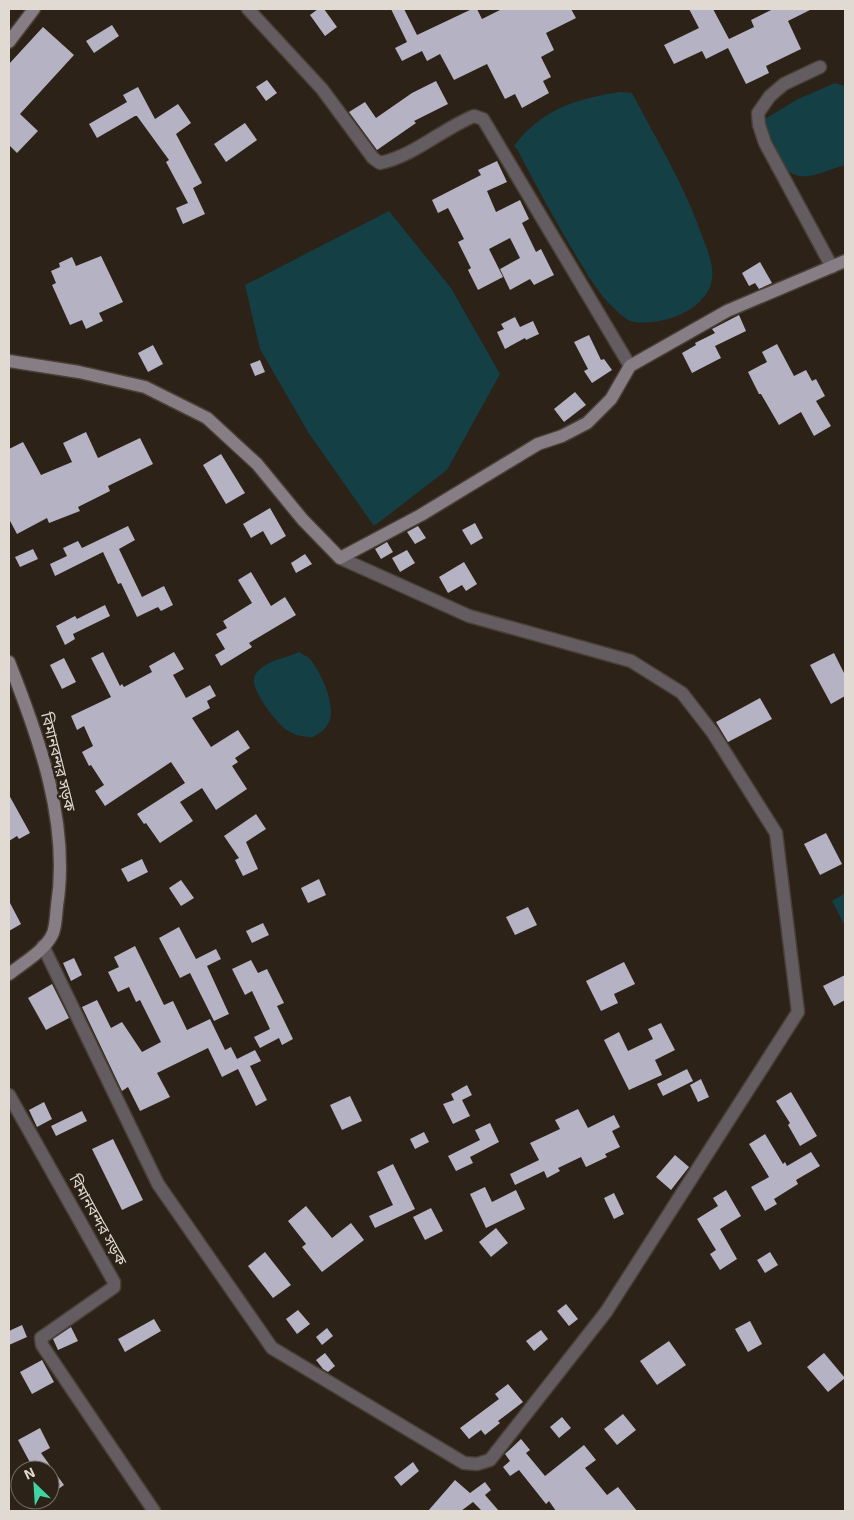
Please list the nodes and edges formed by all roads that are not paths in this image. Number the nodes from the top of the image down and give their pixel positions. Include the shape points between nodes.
1 (34, 9) edge
2 (248, 9) edge
3 (9, 42) edge
4 (820, 67) dead end
5 (845, 261) edge
6 (832, 267) junction
7 (9, 362) edge
8 (630, 366) junction
9 (340, 558) junction
10 (9, 662) edge
11 (43, 946) junction
12 (9, 974) edge
13 (9, 1095) edge
14 (154, 1511) edge

1 - 3 main road
2 - 8 street via 322,89 380,163 395,160 461,121 474,116 483,119
4 - 6 street via 784,84 758,113 765,143
5 - 6 main road
6 - 8 main road via 727,311
7 - 9 main road via 79,372 145,387 207,418 257,464 303,520
8 - 9 main road via 611,399 587,423 538,444 421,515
9 - 11 street via 469,616 631,661 682,693 714,733 776,833 798,1012 606,1312 490,1460 478,1464 464,1463 272,1348 158,1184
10 - 11 main road, বিমানবন্দর সড়ক via 32,722 52,795 60,851 59,894 53,933
11 - 12 main road, বিমানবন্দর সড়ক
13 - 14 street, বিমানবন্দর সড়ক via 114,1282 114,1287 41,1338 42,1345

